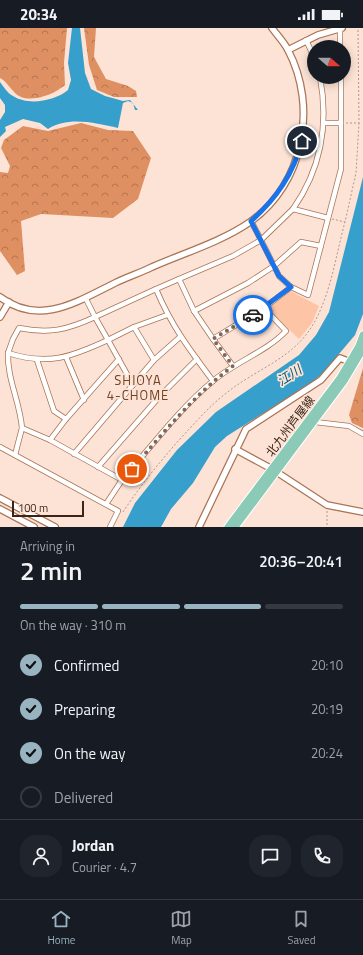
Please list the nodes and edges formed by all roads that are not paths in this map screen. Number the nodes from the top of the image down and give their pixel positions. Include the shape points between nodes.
1 (272, 28) edge
2 (341, 28) edge
3 (306, 40) joint
4 (340, 40) edge
5 (288, 50) junction
6 (321, 84) edge
7 (340, 84) edge
8 (324, 123) junction
9 (341, 123) junction
10 (293, 209) junction
11 (328, 218) junction
12 (251, 221) junction
13 (261, 240) junction
14 (321, 246) junction
15 (274, 266) junction
16 (179, 279) junction
17 (291, 287) junction
18 (156, 289) junction
19 (0, 297) edge
20 (86, 299) junction
21 (8, 302) junction
22 (264, 308) junction
23 (194, 311) junction
24 (167, 315) junction
25 (0, 317) edge
26 (95, 317) junction
27 (134, 327) junction
28 (363, 335) edge
29 (180, 337) junction
30 (213, 339) junction
31 (108, 340) junction
32 (363, 350) edge
33 (8, 354) junction
34 (66, 358) junction
35 (119, 359) junction
36 (196, 359) junction
37 (36, 360) junction
38 (154, 360) junction
39 (350, 362) junction
40 (233, 366) junction
41 (213, 381) junction
42 (133, 385) junction
43 (84, 400) junction
44 (66, 419) junction
45 (314, 422) junction
46 (22, 428) junction
47 (363, 434) edge
48 (50, 440) junction
49 (0, 447) edge
50 (235, 449) junction
51 (74, 454) junction
52 (15, 455) junction
53 (98, 467) junction
54 (274, 471) junction
55 (122, 480) junction
56 (0, 498) edge
57 (106, 504) junction
58 (0, 509) edge
59 (363, 512) edge
60 (34, 527) edge
61 (55, 527) edge
62 (110, 527) edge
63 (199, 527) edge
64 (228, 527) edge
65 (236, 527) edge

1 - 5 street
2 - 3 street
2 - 4 street
3 - 5 street
5 - 12 street via 303,102 302,141 286,182 275,199
6 - 8 street
7 - 9 street
8 - 9 street
8 - 10 street via 314,170 308,186
9 - 11 street via 341,169
10 - 11 street
10 - 13 street
11 - 14 street
12 - 13 street
12 - 20 street via 219,239 116,283
13 - 15 street
13 - 16 street via 233,256
14 - 15 street via 301,242
14 - 17 street via 308,295
15 - 17 street via 279,276
15 - 23 street via 248,283
16 - 18 street
16 - 23 street
17 - 22 street
18 - 24 street
18 - 26 street
19 - 21 street
20 - 21 street via 58,310 44,311
20 - 26 street
21 - 25 street
22 - 30 street
22 - 40 street via 286,331 270,344
23 - 30 street
24 - 27 street
24 - 29 street
26 - 31 street
26 - 33 street via 70,328 46,332 19,328
27 - 31 street
27 - 38 street
28 - 39 main road, 北九州芦屋線
29 - 36 street
29 - 38 street
30 - 40 street
31 - 34 street
31 - 35 street
32 - 45 main road, 北九州芦屋線
33 - 37 street
33 - 46 street via 8,368 18,402
34 - 37 street
34 - 43 street
35 - 42 street
35 - 43 street
36 - 41 street
36 - 53 street
37 - 44 street via 54,411
38 - 42 street
39 - 50 street via 340,358 321,380 254,422 246,429
39 - 54 main road, 北九州芦屋線
40 - 41 street
41 - 55 street via 190,402
42 - 51 street
43 - 44 street
44 - 48 street
45 - 47 street via 349,426
45 - 54 main road, 北九州芦屋線
46 - 48 street
46 - 52 street
48 - 51 street
49 - 52 street
50 - 54 street
50 - 63 street
51 - 53 street
52 - 57 street
53 - 55 street
54 - 59 street via 327,505
54 - 64 main road, 北九州芦屋線
54 - 65 main road, 北九州芦屋線
55 - 57 street
56 - 61 street
57 - 62 street via 118,511
58 - 60 street

